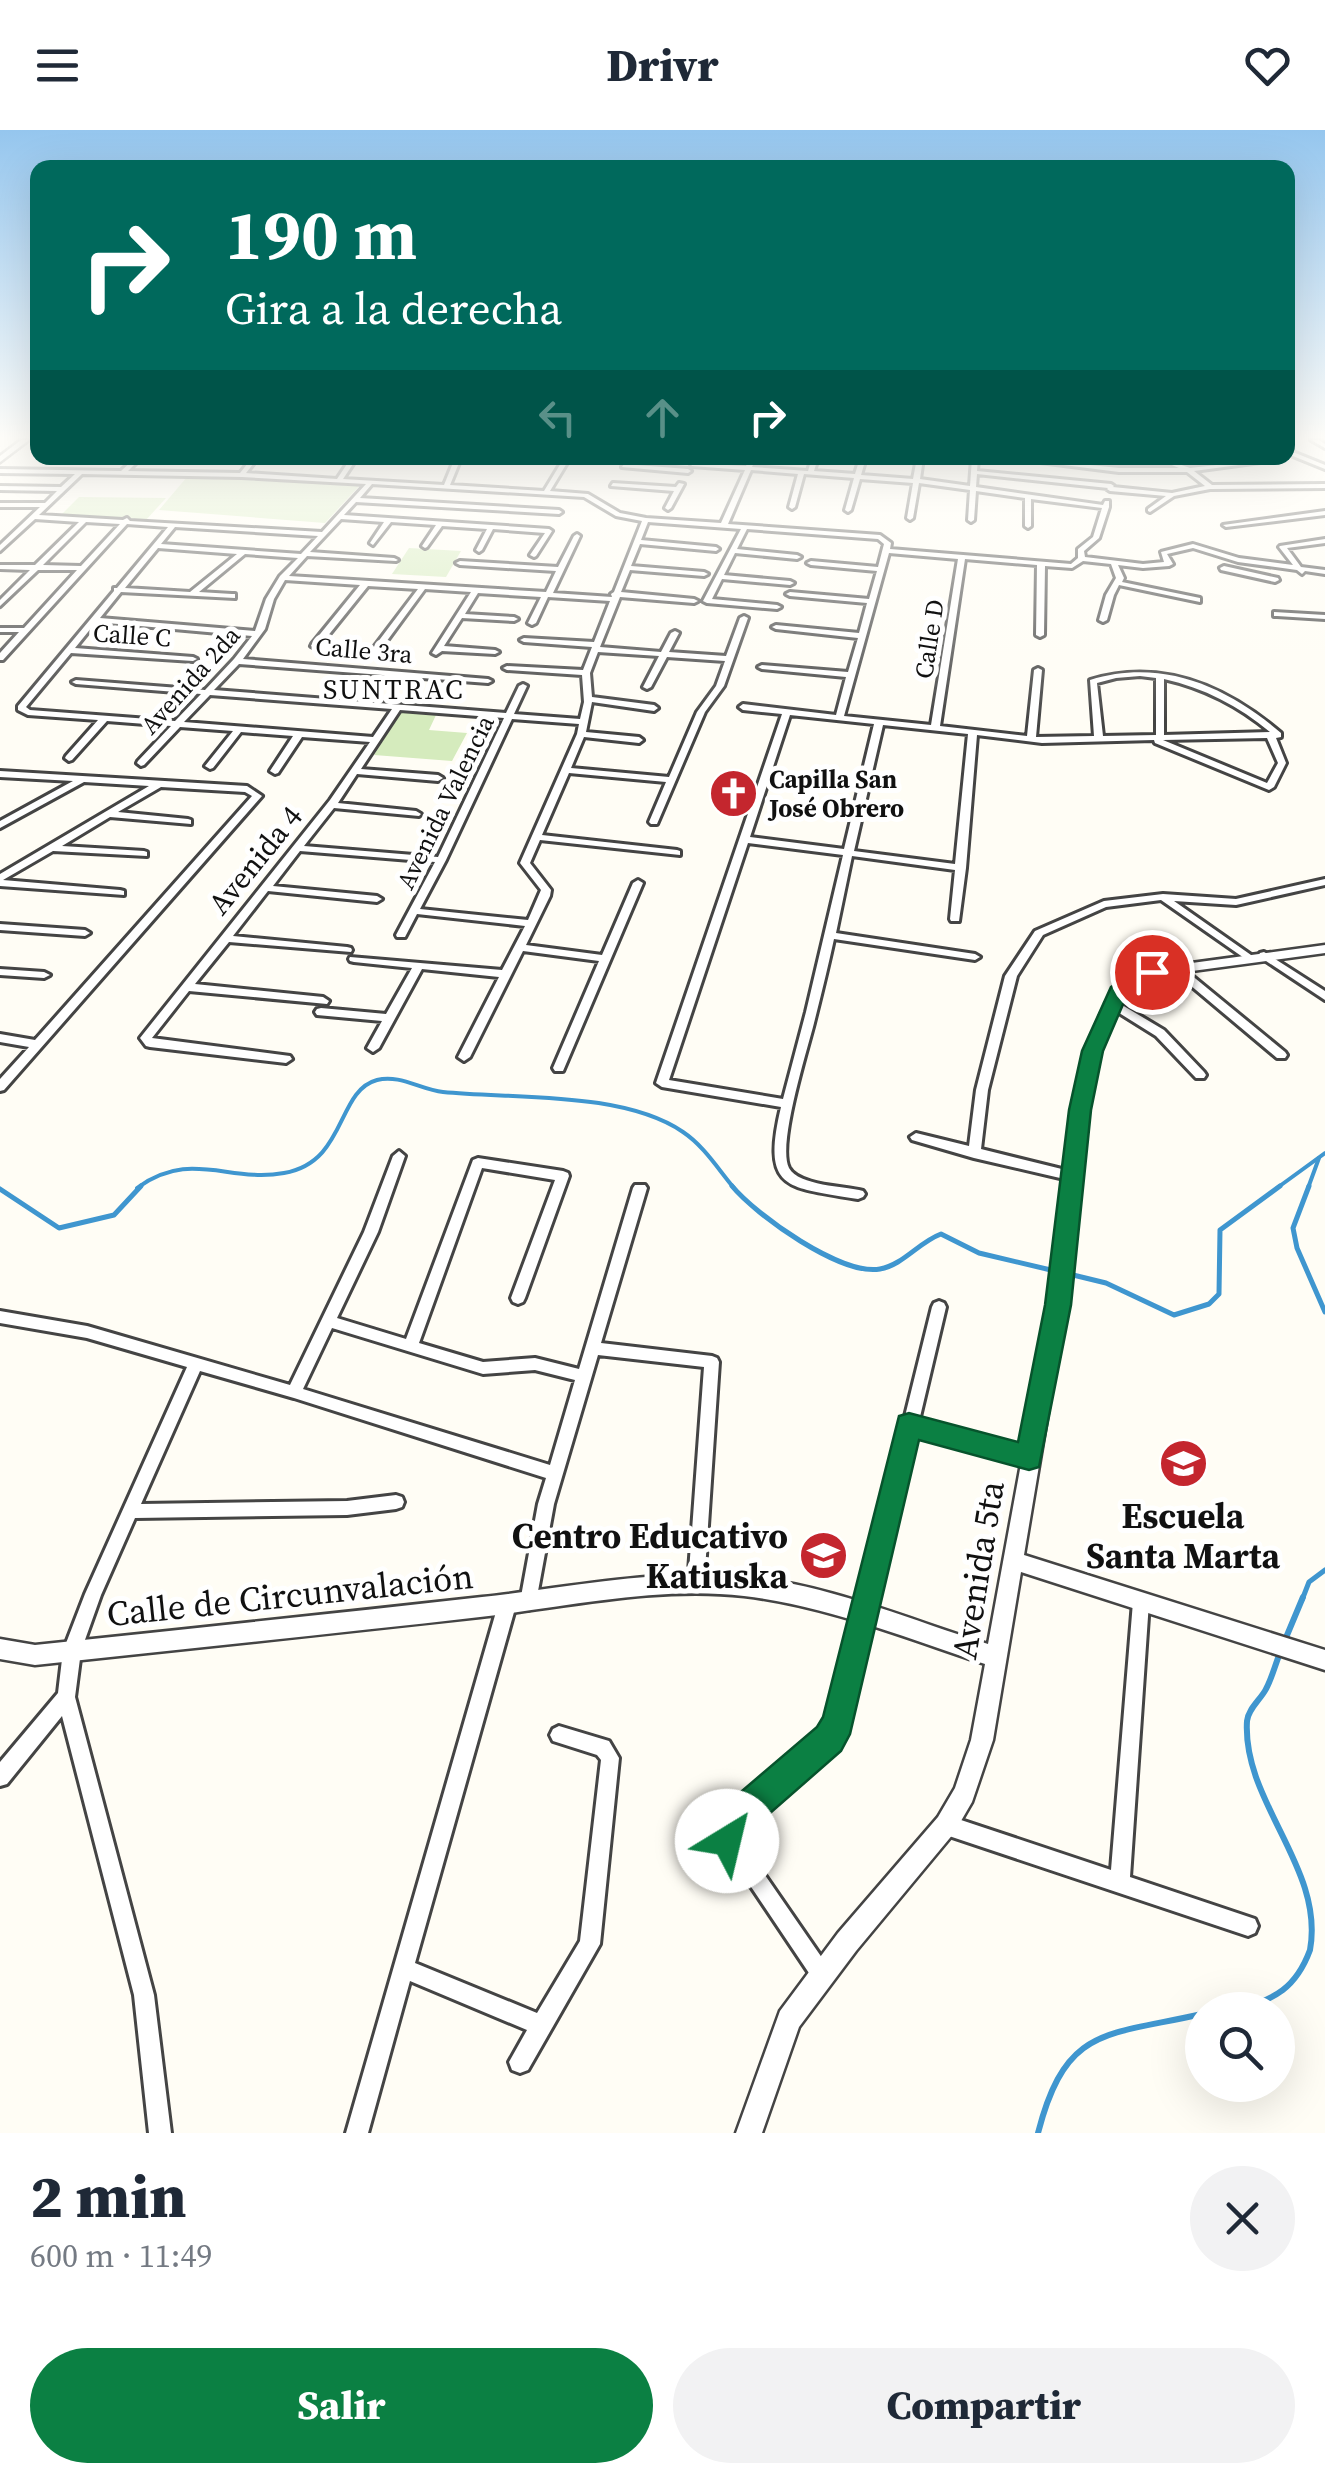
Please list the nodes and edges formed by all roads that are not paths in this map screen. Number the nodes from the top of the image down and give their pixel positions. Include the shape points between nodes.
1 (70, 533) edge
2 (115, 533) edge
3 (166, 533) edge
4 (316, 533) edge
5 (380, 533) edge
6 (433, 533) edge
7 (488, 533) edge
8 (547, 533) edge
9 (640, 533) edge
10 (741, 533) edge
11 (832, 533) edge
12 (1097, 533) edge
13 (324, 534) joint
14 (578, 536) dead end
15 (636, 542) junction
16 (1325, 542) edge
17 (373, 543) dead end
18 (156, 546) junction
19 (424, 546) dead end
20 (716, 549) dead end
21 (480, 550) dead end
22 (732, 551) junction
23 (886, 551) junction
24 (243, 552) junction
25 (305, 555) junction
26 (534, 555) dead end
27 (962, 556) junction
28 (796, 557) dead end
29 (1082, 558) junction
30 (394, 560) dead end
31 (1238, 560) junction
32 (460, 563) dead end
33 (1041, 563) junction
34 (1114, 563) junction
35 (481, 564) junction
36 (811, 564) dead end
37 (1169, 564) junction
38 (0, 567) edge
39 (34, 568) junction
40 (82, 568) junction
41 (626, 568) junction
42 (561, 569) junction
43 (880, 569) junction
44 (1302, 572) junction
45 (1325, 572) edge
46 (704, 574) dead end
47 (436, 576) dead end
48 (719, 577) junction
49 (283, 578) junction
50 (1275, 580) dead end
51 (790, 583) dead end
52 (1118, 583) junction
53 (366, 584) junction
54 (428, 587) junction
55 (1144, 588) junction
56 (116, 590) junction
57 (465, 590) junction
58 (476, 590) junction
59 (192, 594) junction
60 (790, 594) dead end
61 (547, 595) junction
62 (232, 596) dead end
63 (614, 596) junction
64 (1198, 600) dead end
65 (694, 601) dead end
66 (872, 601) junction
67 (0, 604) edge
68 (777, 607) dead end
69 (1277, 614) dead end
70 (459, 616) junction
71 (1325, 617) edge
72 (744, 618) dead end
73 (514, 619) dead end
74 (94, 620) junction
75 (1103, 620) dead end
76 (532, 622) dead end
77 (776, 627) dead end
78 (0, 630) edge
79 (25, 630) junction
80 (675, 633) dead end
81 (258, 634) junction
82 (1040, 635) dead end
83 (861, 636) junction
84 (524, 640) dead end
85 (315, 646) dead end
86 (597, 647) junction
87 (68, 650) junction
88 (374, 651) dead end
89 (495, 652) dead end
90 (665, 655) junction
91 (0, 658) edge
92 (193, 659) dead end
93 (728, 659) junction
94 (237, 660) junction
95 (762, 666) dead end
96 (507, 668) dead end
97 (1038, 670) dead end
98 (586, 673) junction
99 (850, 675) junction
100 (1160, 677) junction
101 (488, 681) dead end
102 (76, 682) dead end
103 (523, 686) dead end
104 (647, 687) dead end
105 (209, 692) junction
106 (588, 699) junction
107 (743, 707) dead end
108 (397, 708) junction
109 (654, 708) dead end
110 (787, 712) junction
111 (510, 716) junction
112 (105, 718) junction
113 (839, 718) junction
114 (584, 722) junction
115 (879, 723) junction
116 (178, 724) junction
117 (239, 729) junction
118 (936, 729) junction
119 (974, 733) junction
120 (299, 734) junction
121 (581, 734) junction
122 (1270, 735) junction
123 (1157, 738) junction
124 (1031, 739) junction
125 (1099, 739) junction
126 (375, 740) junction
127 (639, 740) dead end
128 (68, 758) dead end
129 (141, 763) dead end
130 (210, 766) dead end
131 (565, 770) junction
132 (355, 771) junction
133 (275, 772) dead end
134 (0, 774) edge
135 (438, 778) dead end
136 (82, 780) junction
137 (673, 780) junction
138 (159, 784) junction
139 (331, 805) junction
140 (107, 814) junction
141 (416, 814) dead end
142 (188, 822) dead end
143 (654, 822) dead end
144 (0, 825) edge
145 (535, 837) junction
146 (744, 839) junction
147 (52, 848) junction
148 (298, 848) junction
149 (846, 852) junction
150 (144, 854) dead end
151 (677, 854) dead end
152 (441, 860) junction
153 (961, 868) junction
154 (0, 881) edge
155 (638, 882) dead end
156 (1325, 882) edge
157 (264, 888) junction
158 (120, 893) dead end
159 (1163, 898) junction
160 (377, 899) dead end
161 (414, 911) junction
162 (956, 919) dead end
163 (532, 922) junction
164 (0, 927) edge
165 (85, 933) dead end
166 (401, 935) dead end
167 (830, 935) junction
168 (224, 938) junction
169 (518, 948) junction
170 (1325, 949) edge
171 (1264, 955) junction
172 (974, 957) dead end
173 (1247, 957) junction
174 (607, 959) junction
175 (419, 966) junction
176 (1176, 966) junction
177 (0, 972) edge
178 (503, 974) junction
179 (44, 975) dead end
180 (185, 986) junction
181 (1325, 996) edge
182 (1112, 1003) junction
183 (390, 1018) junction
184 (0, 1038) edge
185 (35, 1044) junction
186 (373, 1048) dead end
187 (1281, 1055) dead end
188 (464, 1056) dead end
189 (286, 1058) dead end
190 (560, 1068) dead end
191 (1200, 1075) dead end
192 (0, 1087) edge
193 (788, 1104) junction
194 (916, 1136) dead end
195 (974, 1154) junction
196 (399, 1156) dead end
197 (1074, 1176) junction
198 (640, 1188) dead end
199 (858, 1194) dead end
200 (518, 1298) dead end
201 (939, 1307) dead end
202 (0, 1317) edge
203 (327, 1320) junction
204 (411, 1345) junction
205 (592, 1348) junction
206 (195, 1365) junction
207 (584, 1376) junction
208 (294, 1392) junction
209 (909, 1425) junction
210 (1029, 1458) junction
211 (555, 1474) junction
212 (396, 1502) dead end
213 (130, 1512) junction
214 (1012, 1560) junction
215 (696, 1585) junction
216 (1141, 1602) junction
217 (518, 1603) junction
218 (862, 1616) junction
219 (72, 1651) junction
220 (2, 1653) edge
221 (1315, 1657) edge
222 (996, 1658) junction
223 (66, 1697) junction
224 (559, 1735) dead end
225 (0, 1777) edge
226 (946, 1825) junction
227 (1120, 1884) junction
228 (1248, 1926) dead end
229 (404, 1969) junction
230 (822, 1975) junction
231 (542, 2025) junction
232 (520, 2062) dead end
233 (160, 2133) edge
234 (357, 2133) edge
235 (749, 2133) edge

1 - 39 street
2 - 40 street
3 - 18 street
4 - 13 street
5 - 17 street
6 - 19 street
7 - 21 street
8 - 26 street
9 - 15 street
10 - 22 street
11 - 23 street via 880,537 887,540
12 - 29 street via 1080,550
13 - 25 street, Avenida 2da
14 - 42 street
15 - 20 street
15 - 41 street
16 - 44 street via 1282,547
18 - 24 street
18 - 56 street
22 - 28 street
22 - 48 street
23 - 27 street
23 - 43 street
24 - 25 street
24 - 59 street
25 - 30 street
25 - 49 street, Avenida 2da
27 - 33 street
27 - 118 street, Calle D
29 - 33 street via 1072,566
29 - 34 street
31 - 37 street via 1193,546 1163,553
31 - 44 street
31 - 50 street via 1222,569
32 - 35 street
33 - 82 street
34 - 37 street
34 - 52 street
35 - 42 street
35 - 57 street
36 - 43 street
37 - 55 street
38 - 39 street
39 - 40 street
39 - 67 street
40 - 79 street
41 - 46 street
41 - 63 street
42 - 61 street
43 - 66 street
44 - 45 street
47 - 54 street
48 - 51 street
48 - 68 street via 708,600
49 - 53 street
49 - 81 street, Avenida 2da
52 - 55 street
52 - 75 street
53 - 54 street
53 - 85 street
54 - 57 street
54 - 88 street
55 - 64 street
56 - 59 street
56 - 74 street
57 - 58 street
58 - 61 street
58 - 70 street
59 - 62 street
60 - 66 street
61 - 63 street
61 - 76 street
63 - 65 street
63 - 86 street
66 - 83 street
69 - 71 street
70 - 73 street
70 - 89 street via 438,650
72 - 93 street
74 - 81 street
74 - 87 street
77 - 83 street
78 - 79 street
79 - 91 street
80 - 90 street
81 - 94 street, Avenida 2da
83 - 99 street
84 - 86 street
86 - 90 street
86 - 98 street
87 - 92 street, Calle C
87 - 112 street via 21,708
90 - 93 street
90 - 104 street
93 - 137 street
94 - 101 street, Calle 3ra
94 - 105 street, Avenida 2da
95 - 99 street
96 - 98 street
97 - 124 street
98 - 106 street
99 - 113 street
100 - 122 street via 1228,699 1278,735
100 - 123 street
100 - 125 street via 1093,682
102 - 105 street
103 - 111 street, Avenida Valencia
105 - 108 street
105 - 116 street, Avenida 2da
106 - 109 street
106 - 114 street
107 - 110 street
108 - 111 street
108 - 126 street, Avenida 4
110 - 113 street
110 - 146 street
111 - 114 street
111 - 152 street, Avenida Valencia
112 - 116 street
112 - 128 street
113 - 115 street
114 - 121 street
115 - 118 street
115 - 149 street
116 - 117 street
116 - 129 street, Avenida 2da
117 - 120 street
117 - 130 street
118 - 119 street
119 - 124 street
119 - 153 street
120 - 126 street
120 - 133 street
121 - 127 street
121 - 131 street
122 - 123 street
122 - 123 street via 1282,763 1269,786
123 - 125 street
124 - 125 street
126 - 132 street, Avenida 4
131 - 137 street
131 - 145 street
132 - 135 street
132 - 139 street, Avenida 4
134 - 136 street
136 - 138 street
136 - 144 street
137 - 143 street
138 - 140 street
138 - 185 street via 247,789 257,796
139 - 141 street
139 - 148 street, Avenida 4
140 - 142 street
140 - 147 street
145 - 151 street
145 - 163 street via 526,863 546,890
146 - 149 street
146 - 193 street via 662,1083
147 - 150 street
147 - 154 street
148 - 152 street
148 - 157 street, Avenida 4
149 - 153 street
149 - 167 street
152 - 161 street, Avenida Valencia
153 - 162 street
154 - 158 street
155 - 174 street
156 - 159 street via 1236,902
157 - 160 street
157 - 168 street, Avenida 4
159 - 173 street
159 - 195 street via 1104,904 1039,932 1011,976 982,1090
161 - 163 street
161 - 166 street, Avenida Valencia
163 - 169 street
164 - 165 street
167 - 172 street
167 - 193 street
168 - 175 street
168 - 180 street, Avenida 4
169 - 174 street
169 - 178 street
170 - 171 street
171 - 173 street
171 - 181 street
173 - 176 street
174 - 190 street
175 - 178 street
175 - 183 street
176 - 182 street via 1131,983
176 - 187 street
177 - 179 street
178 - 188 street
180 - 183 street
180 - 189 street, Avenida 4 via 146,1038 150,1043
182 - 191 street via 1160,1033
182 - 197 street, Avenida 5ta via 1092,1051
183 - 186 street
184 - 185 street
185 - 192 street
193 - 199 street via 784,1172 798,1182
194 - 195 street
195 - 197 street
196 - 203 street
197 - 210 street, Avenida 5ta
198 - 205 street
200 - 204 street via 564,1176 478,1163
201 - 209 street
202 - 206 street via 87,1332
203 - 204 street
203 - 208 street
204 - 207 street via 484,1368 535,1364
205 - 207 street
205 - 215 street via 712,1362
206 - 208 street
206 - 213 street
207 - 211 street
208 - 211 street
209 - 210 street
209 - 218 street
210 - 214 street, Avenida 5ta
211 - 217 street
212 - 213 street
213 - 219 street
214 - 216 street
214 - 222 street, Avenida 5ta
215 - 217 street, Calle de Circunvalación
215 - 218 street, Calle de Circunvalación via 792,1595
216 - 221 street
216 - 227 street
217 - 219 street, Calle de Circunvalación
217 - 229 street
218 - 222 street, Calle de Circunvalación
218 - 230 street via 829,1739 725,1834
219 - 220 street, Calle de Circunvalación
219 - 223 street
222 - 226 street, Avenida 5ta via 982,1740
223 - 225 street
223 - 233 street via 144,1995
224 - 231 street via 603,1748 610,1758 592,1934
226 - 227 street
226 - 230 street, Avenida 5ta
227 - 228 street
229 - 231 street
229 - 234 street
230 - 235 street, Avenida 5ta via 790,2020
231 - 232 street

